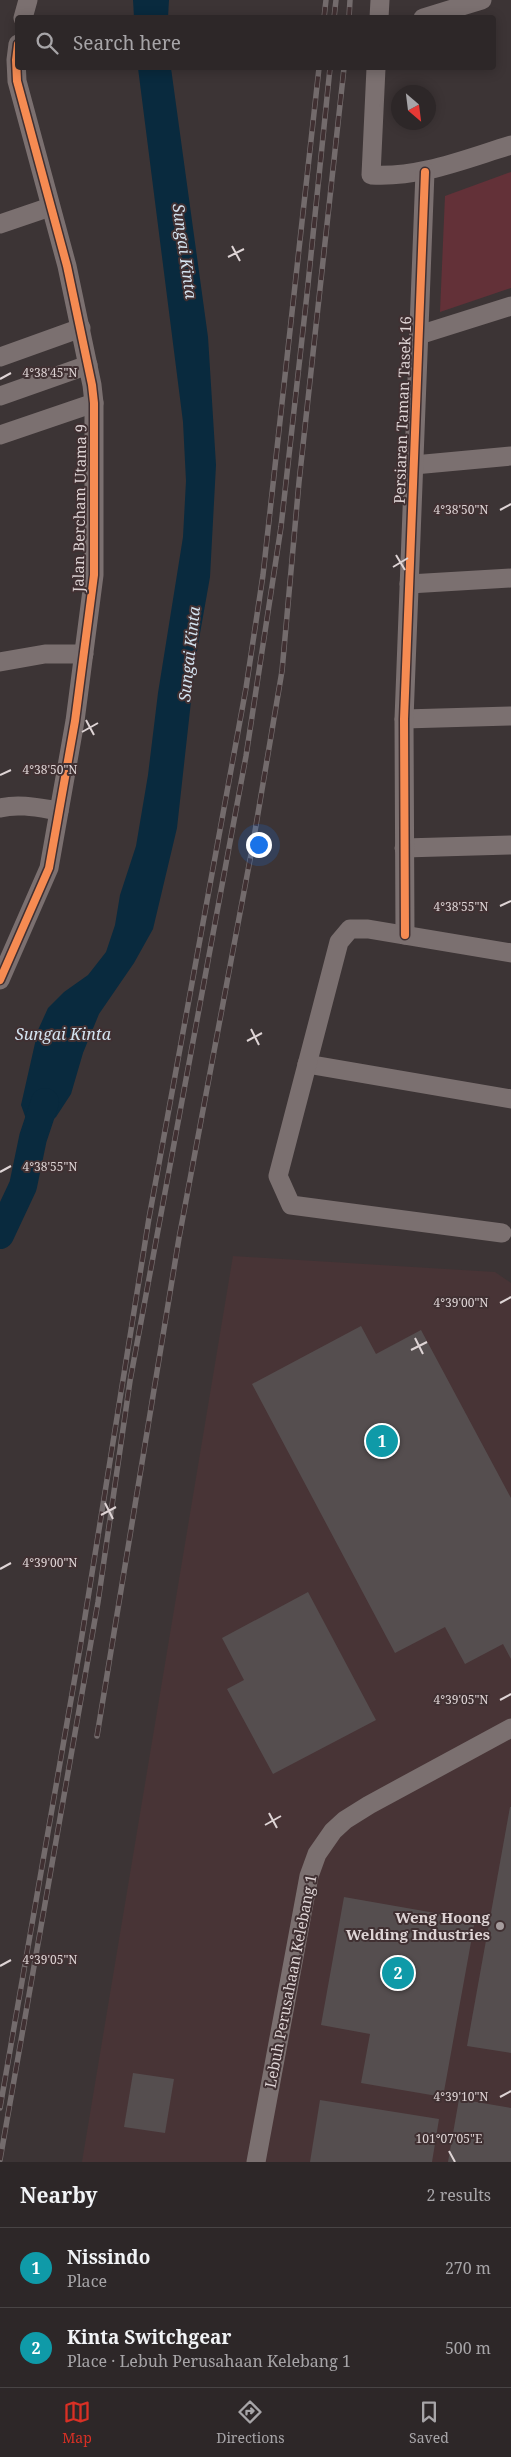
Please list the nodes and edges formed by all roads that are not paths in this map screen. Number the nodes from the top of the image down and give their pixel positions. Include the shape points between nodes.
1 (28, 0) edge
2 (380, 0) edge
3 (482, 0) edge
4 (24, 15) edge
5 (379, 15) edge
6 (433, 15) edge
7 (16, 70) edge
8 (376, 70) edge
9 (511, 144) edge
10 (425, 172) junction
11 (50, 207) junction
12 (0, 224) edge
13 (511, 306) edge
14 (81, 328) junction
15 (419, 335) junction
16 (0, 357) edge
17 (88, 365) junction
18 (0, 396) edge
19 (94, 403) junction
20 (0, 435) edge
21 (511, 456) edge
22 (414, 465) junction
23 (511, 578) edge
24 (409, 584) junction
25 (84, 654) junction
26 (0, 662) edge
27 (511, 716) edge
28 (404, 719) junction
29 (0, 808) edge
30 (59, 811) junction
31 (511, 845) edge
32 (404, 848) junction
33 (405, 935) junction
34 (511, 953) edge
35 (0, 980) edge
36 (307, 1064) junction
37 (511, 1099) edge
38 (502, 1233) dead end
39 (511, 1728) edge
40 (256, 2162) edge

1 - 4 street
2 - 5 street
3 - 6 street
7 - 11 street, Jalan Bercham Utama 9 via 26,122
8 - 10 street via 371,175
9 - 10 street
10 - 15 street, Persiaran Taman Tasek 16
11 - 12 street
11 - 14 street, Jalan Bercham Utama 9
13 - 15 street
14 - 16 street
14 - 17 street, Jalan Bercham Utama 9
15 - 22 street, Persiaran Taman Tasek 16
17 - 18 street
17 - 19 street, Jalan Bercham Utama 9
19 - 20 street
19 - 25 street, Jalan Bercham Utama 9 via 94,575
21 - 22 street
22 - 24 street, Persiaran Taman Tasek 16
23 - 24 street
24 - 28 street, Persiaran Taman Tasek 16
25 - 26 street via 45,654
25 - 30 street, Jalan Bercham Utama 9
27 - 28 street
28 - 32 street, Persiaran Taman Tasek 16
29 - 30 street via 32,806
30 - 35 street, Jalan Bercham Utama 9 via 49,868
31 - 32 street
32 - 33 street, Persiaran Taman Tasek 16
33 - 34 street
33 - 36 street via 368,929 350,930 339,942
36 - 37 street
36 - 38 street via 278,1176 290,1205
39 - 40 street, Lebuh Perusahaan Kelebang 1 via 361,1810 333,1831 316,1854 309,1876

